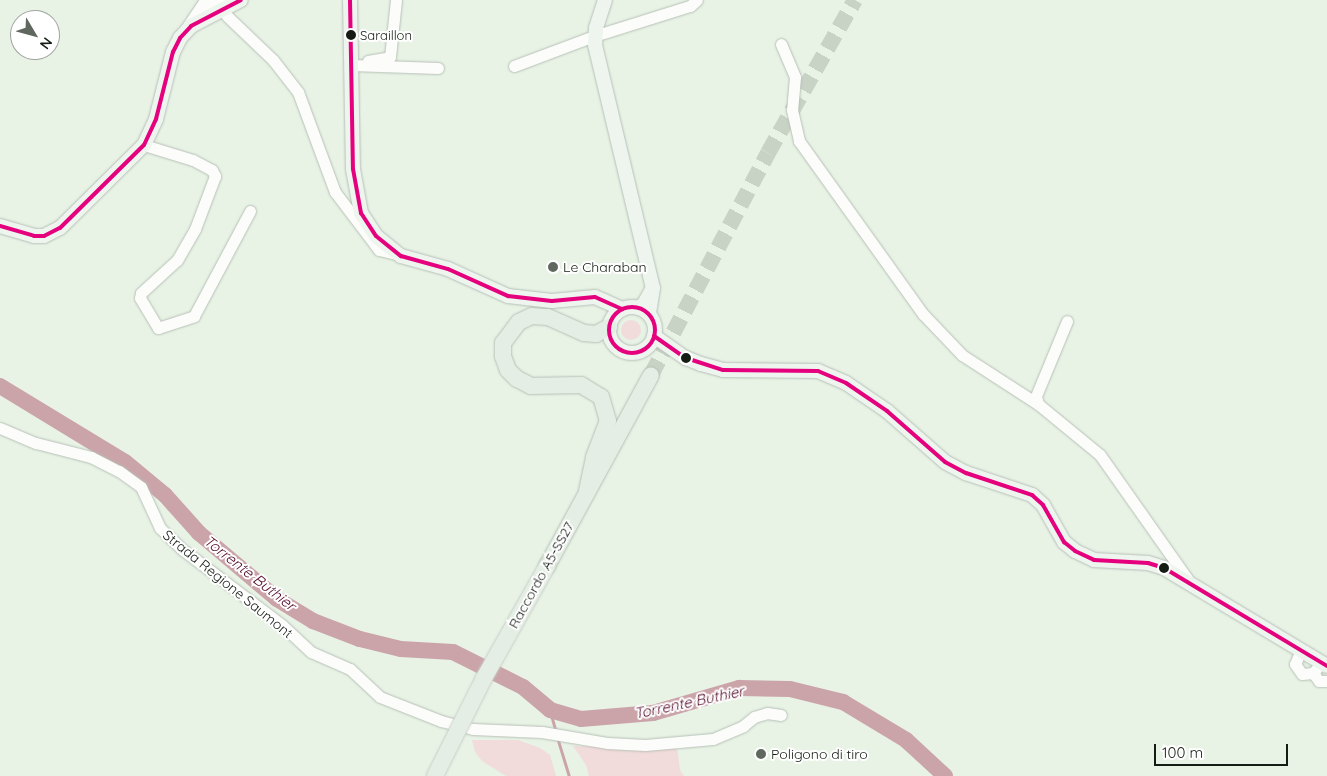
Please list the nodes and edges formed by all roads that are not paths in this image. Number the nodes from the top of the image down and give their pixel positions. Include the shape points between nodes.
1 (205, 0) edge
2 (241, 0) edge
3 (350, 0) edge
4 (396, 0) edge
5 (605, 0) edge
6 (697, 0) edge
7 (220, 3) edge
8 (594, 36) junction
9 (180, 38) junction
10 (781, 44) dead end
11 (357, 65) junction
12 (514, 66) dead end
13 (438, 68) dead end
14 (144, 145) junction
15 (250, 212) dead end
16 (0, 226) edge
17 (401, 256) junction
18 (643, 311) junction
19 (615, 318) junction
20 (1068, 321) dead end
21 (654, 336) junction
22 (644, 350) junction
23 (683, 356) junction
24 (651, 375) tunnel mouth
25 (1038, 404) junction
26 (0, 428) edge
27 (587, 491) junction
28 (1189, 581) junction
29 (1301, 650) junction
30 (1321, 667) edge
31 (1327, 681) edge
32 (781, 715) dead end
33 (435, 776) edge

1 - 9 street
2 - 7 main road
3 - 11 main road
4 - 11 street via 390,56
5 - 8 main road
6 - 8 street via 690,6
7 - 9 main road
7 - 17 street via 227,16 273,60 298,92 335,192 380,250
8 - 12 street
8 - 18 main road via 653,288
9 - 14 main road via 173,52 156,119
10 - 25 street via 795,77 792,110 800,141 868,240 923,314 962,355
11 - 13 street
11 - 17 main road via 353,170 357,200 376,236
14 - 15 street via 193,160 212,170 215,176 195,229 177,260 141,293 140,298 158,328 194,316
14 - 16 main road via 54,232 34,236
17 - 19 main road via 448,269 508,296 552,301 588,297 605,300
18 - 19 main road
18 - 21 main road via 654,324
19 - 22 main road via 610,338 617,348 633,353
19 - 27 highway via 596,334 584,333 548,317 532,316 519,322 504,343 503,356 508,370 517,379 531,386 580,385 601,397 608,421 594,457
20 - 25 street via 1036,396
21 - 22 main road
21 - 23 main road
22 - 23 main road
23 - 28 main road via 723,370 818,371 846,383 887,411 945,462 966,473 1011,485 1032,495 1043,506 1064,542 1075,551 1094,560 1148,563
24 - 27 highway, Raccordo A5-SS27
25 - 28 street via 1100,455
26 - 32 street, Strada Regione Saumont via 36,443 92,457 120,470 140,487 160,528 183,550 282,625 311,652 350,669 380,697 442,721 473,729 542,732 583,740 645,745 712,739 767,713
27 - 33 highway, Raccordo A5-SS27, bridge via 484,678
28 - 29 main road
29 - 30 main road
29 - 30 street via 1296,668 1302,674
30 - 31 street via 1319,681

